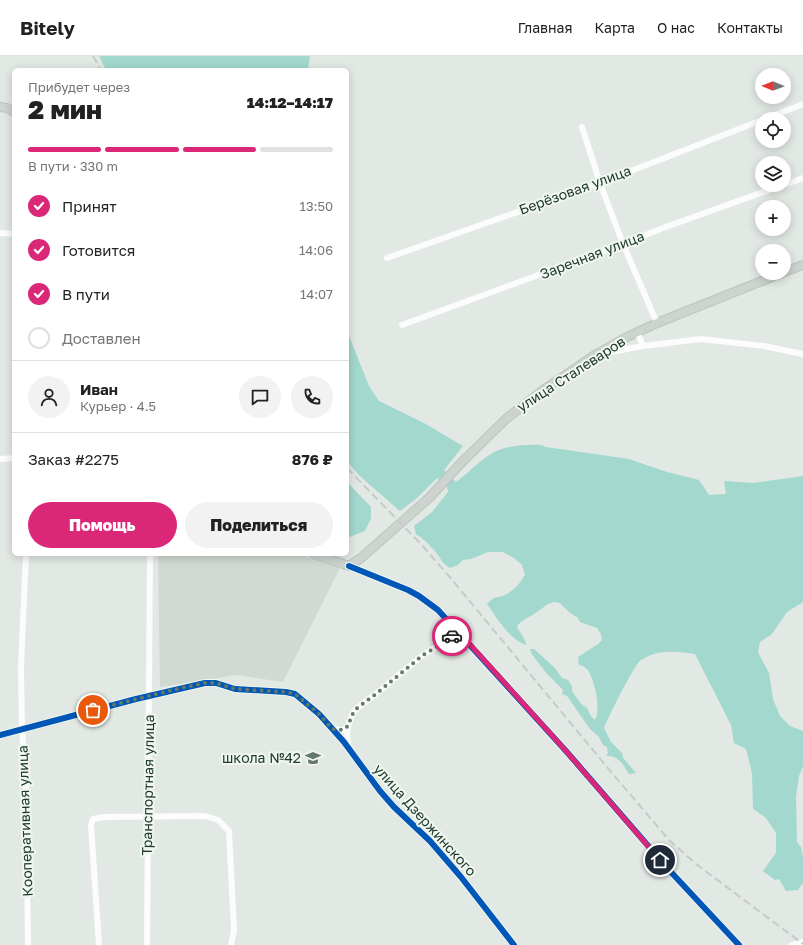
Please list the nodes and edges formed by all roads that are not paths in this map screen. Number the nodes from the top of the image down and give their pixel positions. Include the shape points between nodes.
1 (803, 104) edge
2 (0, 108) edge
3 (12, 111) edge
4 (783, 112) edge
5 (755, 123) edge
6 (582, 127) dead end
7 (803, 178) edge
8 (791, 182) edge
9 (600, 183) junction
10 (764, 192) edge
11 (0, 233) edge
12 (12, 234) edge
13 (623, 244) junction
14 (387, 258) dead end
15 (803, 265) edge
16 (791, 270) edge
17 (765, 280) edge
18 (657, 323) junction
19 (402, 324) dead end
20 (637, 332) junction
21 (643, 346) junction
22 (803, 354) edge
23 (595, 355) junction
24 (12, 458) edge
25 (0, 459) edge
26 (26, 556) edge
27 (150, 556) edge
28 (320, 556) edge
29 (349, 566) junction
30 (458, 631) junction
31 (148, 696) junction
32 (348, 726) junction
33 (22, 729) junction
34 (332, 729) junction
35 (0, 735) edge
36 (350, 749) junction
37 (148, 817) junction
38 (803, 942) edge
39 (28, 945) edge
40 (99, 945) edge
41 (147, 945) edge
42 (232, 945) edge
43 (514, 945) edge
44 (739, 945) edge
45 (792, 945) edge

1 - 4 street
2 - 3 main road
5 - 9 street, Берёзовая улица
6 - 9 street
7 - 8 street, Заречная улица
9 - 13 street
9 - 14 street, Берёзовая улица
10 - 13 street, Заречная улица
11 - 12 street
13 - 18 street
13 - 19 street, Заречная улица
15 - 16 main road, улица Сталеваров
17 - 18 main road, улица Сталеваров
18 - 20 main road, улица Сталеваров
20 - 21 street
20 - 23 main road, улица Сталеваров
21 - 22 street via 701,339 764,346
21 - 23 street
23 - 29 main road, улица Сталеваров via 518,408 429,498
24 - 25 street
26 - 33 street, Кооперативная улица via 21,667
27 - 31 street, Транспортная улица
28 - 29 main road
29 - 30 street via 418,596 438,610
30 - 32 street via 423,655 356,709
30 - 44 street via 670,871
31 - 33 street
31 - 34 street, улица Дзержинского via 205,683 216,683 235,689 286,692 295,694
31 - 37 street, Транспортная улица
32 - 34 street via 343,730
32 - 36 street
33 - 35 street
33 - 39 street, Кооперативная улица via 26,787
34 - 36 street, улица Дзержинского
36 - 43 street, улица Дзержинского via 380,791 430,841
37 - 40 street via 93,819 91,825
37 - 41 street, Транспортная улица
37 - 42 street via 205,816 218,820 229,831 234,930
38 - 45 street

